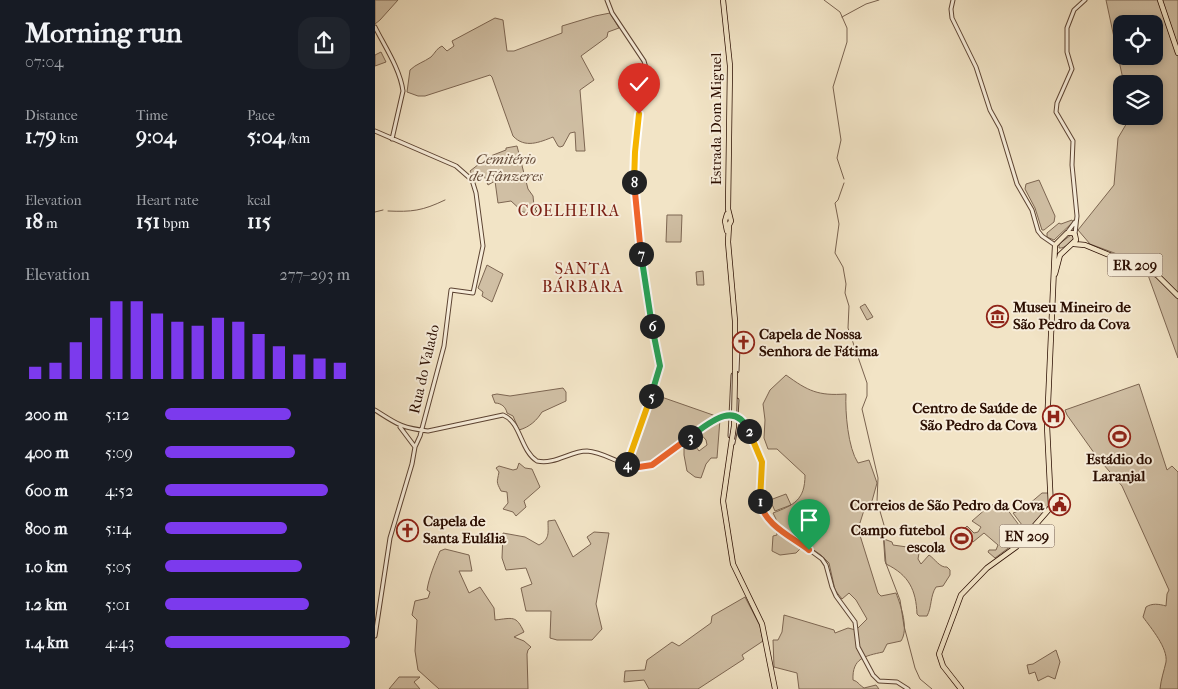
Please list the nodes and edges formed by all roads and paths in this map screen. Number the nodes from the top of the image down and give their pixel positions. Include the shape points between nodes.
1 (607, 0) edge
2 (723, 0) edge
3 (953, 0) edge
4 (1085, 0) edge
5 (1160, 0) edge
6 (375, 28) edge
7 (1178, 52) edge
8 (375, 131) edge
9 (393, 139) junction
10 (1075, 222) junction
11 (1067, 233) junction
12 (1076, 237) junction
13 (1059, 239) junction
14 (1052, 244) junction
15 (1074, 244) junction
16 (1085, 245) junction
17 (1063, 251) junction
18 (1055, 274) junction
19 (1178, 296) edge
20 (735, 345) junction
21 (735, 371) junction
22 (375, 410) edge
23 (735, 416) junction
24 (742, 420) junction
25 (737, 422) junction
26 (400, 426) junction
27 (410, 429) junction
28 (421, 430) junction
29 (427, 430) junction
30 (407, 435) junction
31 (420, 436) junction
32 (418, 441) junction
33 (412, 442) junction
34 (731, 446) junction
35 (415, 447) junction
36 (627, 464) junction
37 (375, 636) edge
38 (775, 689) edge
39 (908, 689) edge
40 (961, 689) edge

1 - 36 street via 644,61 648,75 639,117 634,181 643,271 660,366
2 - 20 main road, Estrada Dom Miguel via 731,71 728,234
3 - 14 street via 952,18 1000,128 1019,189 1032,210 1039,234
4 - 10 street via 1074,10 1067,28 1067,52 1072,69 1056,112 1073,141
5 - 7 main road
6 - 9 street via 403,91
8 - 9 street
9 - 28 street, Rua do Valado via 456,166 472,180 483,246 473,293 451,290 444,346
10 - 11 street
10 - 12 street
11 - 12 main road, ER 209 via 1071,232
11 - 13 main road
12 - 15 main road
12 - 16 main road, ER 209
13 - 14 main road
13 - 14 street
14 - 17 main road
14 - 18 main road
15 - 16 main road, ER 209
15 - 17 main road
16 - 19 main road, ER 209 via 1157,275
17 - 18 main road
18 - 40 main road, EN 209 via 1047,426 1051,507 1016,547 965,589 958,601 939,654 943,666
20 - 21 main road, Estrada Dom Miguel
20 - 23 street, Estrada Dom Miguel via 738,347
21 - 23 street, Estrada Dom Miguel via 732,380
21 - 34 main road, Estrada Dom Miguel, bridge
22 - 26 street
23 - 24 street
23 - 25 street, Estrada Dom Miguel
23 - 34 street, Estrada Dom Miguel
23 - 36 street via 718,417 652,465 639,467
24 - 25 street
24 - 39 street via 762,462 760,502 765,517 822,559 836,596 855,622 858,647 873,675 879,681 897,682
25 - 34 street, Estrada Dom Miguel
26 - 27 street
26 - 30 street
27 - 28 street
27 - 30 street via 406,431
28 - 29 street
28 - 31 street, Rua do Valado
29 - 31 street
29 - 36 street via 503,415 513,421 527,451 537,461 551,462 587,451
30 - 33 street
31 - 32 street, Rua do Valado
32 - 33 street
32 - 35 street, Rua do Valado
33 - 35 street
34 - 38 main road, Estrada Dom Miguel via 723,501 733,564 762,624
35 - 37 street, Rua do Valado via 391,538

